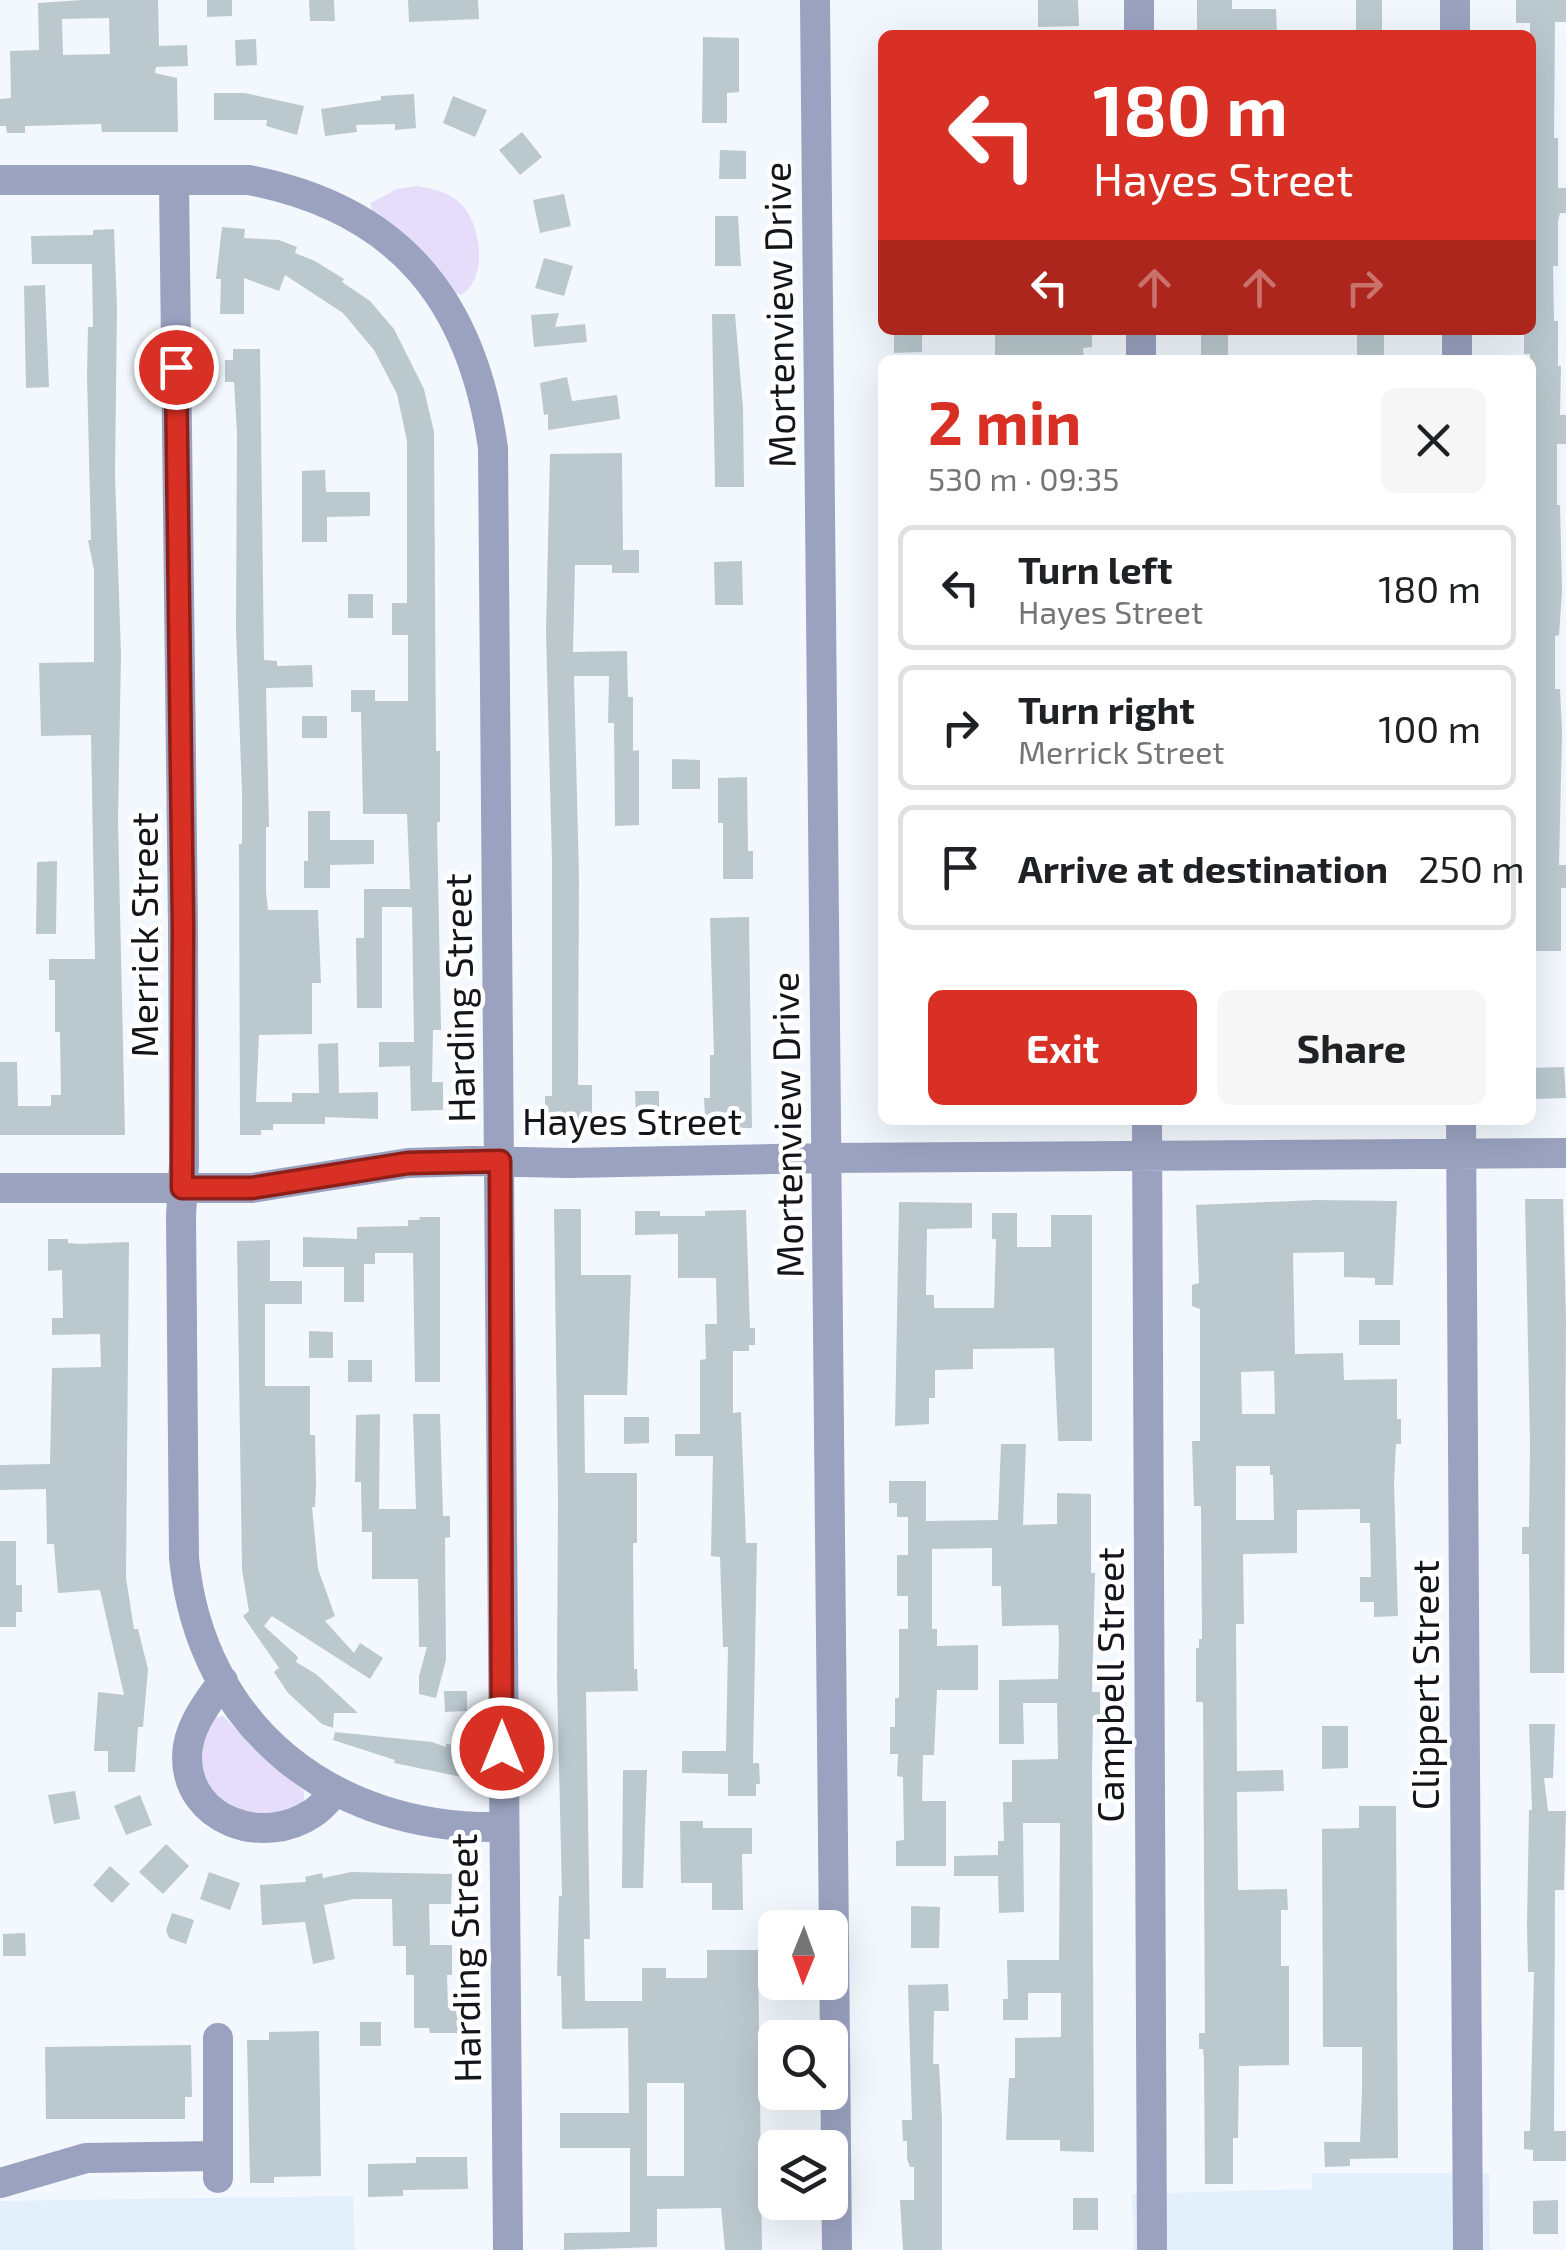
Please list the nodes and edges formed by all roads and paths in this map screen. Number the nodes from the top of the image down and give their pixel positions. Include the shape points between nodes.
1 (815, 0) edge
2 (1138, 0) edge
3 (1455, 0) edge
4 (1139, 30) edge
5 (1455, 30) edge
6 (0, 180) edge
7 (174, 181) junction
8 (1146, 1125) edge
9 (1461, 1125) edge
10 (1462, 1153) junction
11 (1566, 1153) edge
12 (1147, 1155) junction
13 (826, 1158) junction
14 (500, 1161) junction
15 (0, 1188) edge
16 (182, 1188) junction
17 (223, 1681) junction
18 (335, 1792) junction
19 (502, 1827) junction
20 (218, 2038) dead end
21 (8, 2177) edge
22 (508, 2250) edge
23 (837, 2250) edge
24 (1152, 2250) edge
25 (1468, 2250) edge

1 - 13 street, Mortenview Drive
2 - 4 street
3 - 5 street
6 - 7 street, Harding Street
7 - 14 street, Harding Street via 283,186 362,220 430,282 475,363 492,448
7 - 16 street, Merrick Street
8 - 12 street, Campbell Street
9 - 10 street, Clippert Street
10 - 11 street, Hayes Street
10 - 12 street, Hayes Street
10 - 25 street, Clippert Street
12 - 13 street, Hayes Street
12 - 24 street, Campbell Street
13 - 14 street, Hayes Street
13 - 23 street, Mortenview Drive
14 - 16 street, Hayes Street via 408,1163 252,1188
14 - 19 street, Harding Street
15 - 16 street, Hayes Street
16 - 17 street, Merrick Street via 184,1558 195,1622
17 - 18 street, Merrick Street via 274,1748
17 - 18 street via 198,1716 187,1756 194,1790 214,1816 246,1828 280,1826 312,1814
18 - 19 street, Merrick Street via 401,1818
19 - 22 street, Harding Street
20 - 21 street via 218,2167 86,2158

